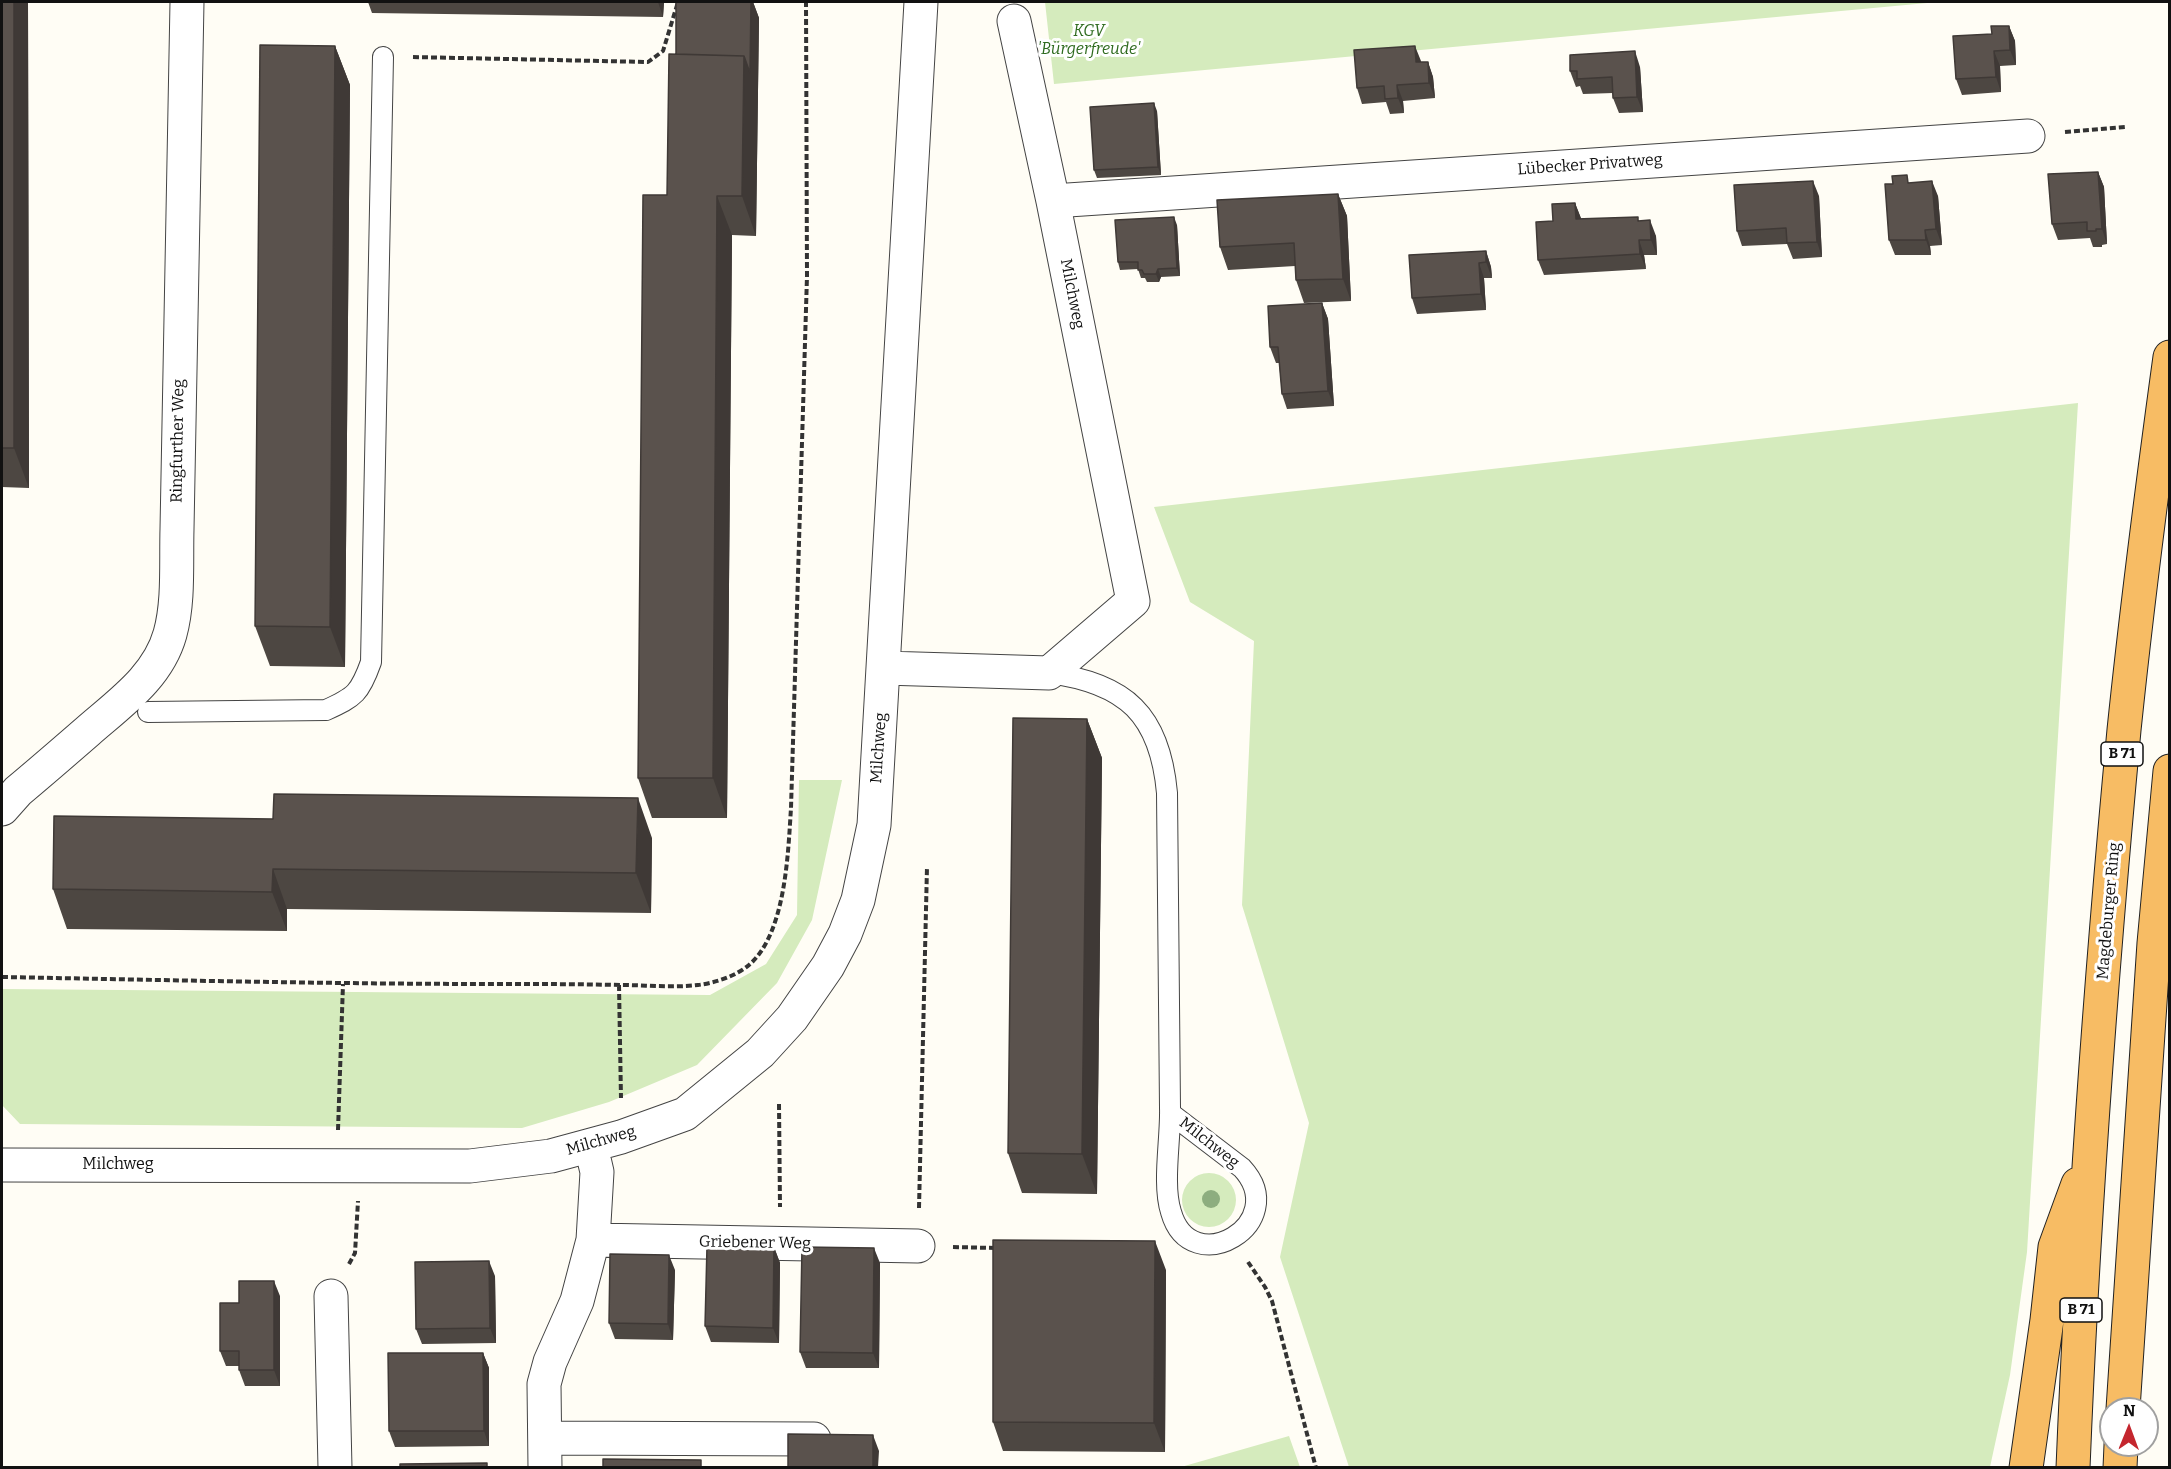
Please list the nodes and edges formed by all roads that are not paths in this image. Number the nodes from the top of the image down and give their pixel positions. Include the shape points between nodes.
1 (187, 2) edge
2 (921, 2) edge
3 (1014, 21) dead end
4 (383, 57) road end
5 (2028, 136) road end
6 (1053, 201) junction
7 (2169, 357) edge
8 (884, 668) junction
9 (1049, 673) junction
10 (148, 712) dead end
11 (2169, 771) edge
12 (2, 809) edge
13 (1170, 1113) junction
14 (606, 1141) junction
15 (2090, 1152) junction
16 (2, 1165) edge
17 (593, 1240) junction
18 (918, 1246) road end
19 (331, 1296) road end
20 (2124, 1397) edge
21 (814, 1439) edge
22 (545, 1453) edge
23 (334, 1467) edge
24 (2026, 1467) edge
25 (2073, 1467) edge

1 - 12 street, Ringfurther Weg via 177,529 171,629 155,666 133,692
2 - 8 street, Milchweg
3 - 6 street, Milchweg
4 - 10 lane via 371,662 363,685 348,700 326,710
5 - 6 street, Lübecker Privatweg
6 - 9 street, Milchweg via 1133,601
7 - 15 highway, Magdeburger Ring / B 71 via 2126,718
8 - 9 street, Milchweg
8 - 14 street, Milchweg via 874,825 858,900 828,966 792,1018 760,1053 685,1114
9 - 13 lane, Milchweg via 1094,682 1117,695 1146,719 1161,749 1167,793
11 - 20 highway
13 - 13 lane, Milchweg via 1168,1199 1175,1223 1199,1243 1232,1239 1244,1230 1253,1211 1255,1198 1250,1178
14 - 16 street, Milchweg via 551,1156 470,1166
14 - 17 street via 597,1172
15 - 24 highway via 2055,1247
15 - 25 highway, Magdeburger Ring / B 71
17 - 18 street, Griebener Weg
17 - 22 street via 577,1301 544,1384
19 - 23 street
21 - 22 street

